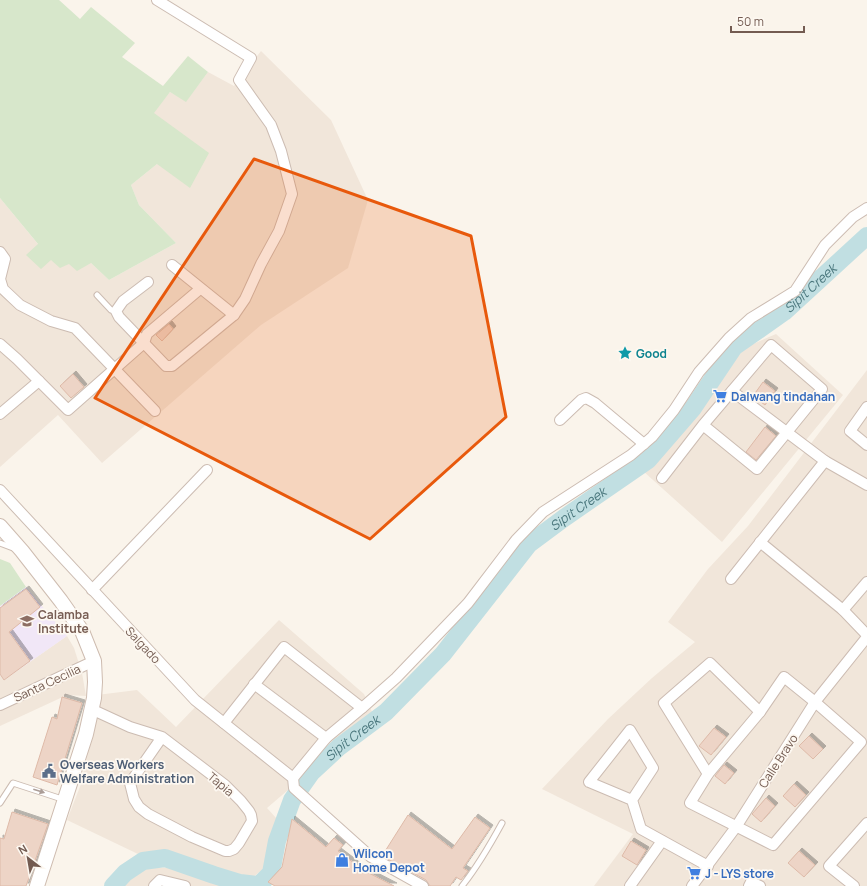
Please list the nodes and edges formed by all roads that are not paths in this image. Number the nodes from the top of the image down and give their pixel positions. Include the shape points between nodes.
1 (157, 0) edge
2 (867, 208) edge
3 (0, 252) edge
4 (172, 265) dead end
5 (148, 282) dead end
6 (200, 289) junction
7 (97, 295) dead end
8 (116, 311) junction
9 (234, 315) junction
10 (144, 343) junction
11 (0, 344) edge
12 (114, 370) junction
13 (39, 381) junction
14 (732, 391) junction
15 (867, 407) edge
16 (155, 411) dead end
17 (0, 414) edge
18 (560, 420) dead end
19 (703, 425) junction
20 (787, 432) junction
21 (644, 444) junction
22 (867, 445) edge
23 (824, 461) junction
24 (207, 470) dead end
25 (662, 478) dead end
26 (867, 485) edge
27 (0, 490) edge
28 (0, 526) edge
29 (760, 542) junction
30 (0, 543) edge
31 (22, 551) junction
32 (731, 579) dead end
33 (867, 582) edge
34 (92, 590) junction
35 (843, 610) junction
36 (867, 636) edge
37 (94, 661) junction
38 (254, 684) junction
39 (815, 702) junction
40 (0, 705) edge
41 (362, 708) junction
42 (91, 709) junction
43 (760, 712) junction
44 (224, 723) junction
45 (162, 736) junction
46 (326, 738) junction
47 (708, 774) junction
48 (293, 783) junction
49 (66, 800) junction
50 (632, 800) junction
51 (0, 803) edge
52 (867, 822) edge
53 (502, 823) dead end
54 (736, 827) junction
55 (662, 841) junction
56 (708, 866) junction
57 (37, 886) edge
58 (154, 886) edge
59 (185, 886) edge
60 (423, 886) edge
61 (462, 886) edge
62 (630, 886) edge
63 (692, 886) edge
64 (749, 886) edge
65 (760, 886) edge
66 (854, 886) edge

1 - 9 street via 251,58 239,80 271,126 281,151 292,194 279,231 245,299
2 - 21 street via 853,217 825,245 795,291 751,318 729,338 699,372 674,410
3 - 12 street via 5,259 0,279 3,289 20,305 51,321 75,328
4 - 6 street
5 - 8 street via 123,301
6 - 9 street
6 - 10 street via 147,334
7 - 8 lane via 111,310
8 - 10 street
9 - 10 street via 172,366 166,366
10 - 12 street
11 - 13 street
12 - 13 street via 68,410
12 - 16 street
13 - 17 street
14 - 19 street
14 - 20 street
14 - 20 street via 771,345 822,389
15 - 22 street via 850,431
18 - 21 street via 586,398
19 - 20 street via 757,469
19 - 25 street
20 - 23 street
21 - 41 street via 632,455 543,512 516,540 468,603 396,678
23 - 26 street
23 - 29 street
24 - 34 street
27 - 34 street, Salgado
28 - 31 main road
29 - 32 street
29 - 35 street
30 - 31 lane
31 - 37 main road via 82,631
33 - 35 street
34 - 44 street, Salgado via 195,700
35 - 36 street
36 - 39 street, Calle Bravo
37 - 40 street, Santa Cecilia
37 - 42 main road via 94,698
38 - 41 street via 284,647
38 - 44 street
38 - 46 street
39 - 43 street via 784,677
39 - 54 street, Calle Bravo
39 - 54 street via 861,742 772,845
41 - 46 street
42 - 45 street, Tapia via 130,727
42 - 49 main road
43 - 47 street
43 - 47 street via 710,663 664,703
44 - 48 street, Salgado
45 - 45 street, Tapia via 225,785 245,805 252,821 234,849 225,851 192,837 139,807 130,783
46 - 48 street
47 - 54 street via 690,803
48 - 60 street, Salgado via 304,798 371,857
51 -> 49 lane via 13,782
49 - 57 main road
50 - 50 street via 653,768 630,730 589,782
50 - 55 street via 641,829
52 - 66 street via 829,866
53 - 61 lane via 492,843
54 - 56 street, Calle Bravo
55 - 56 street
55 - 62 street
56 - 63 street, Calle Bravo
58 - 59 street via 160,880
64 - 65 street via 751,882

